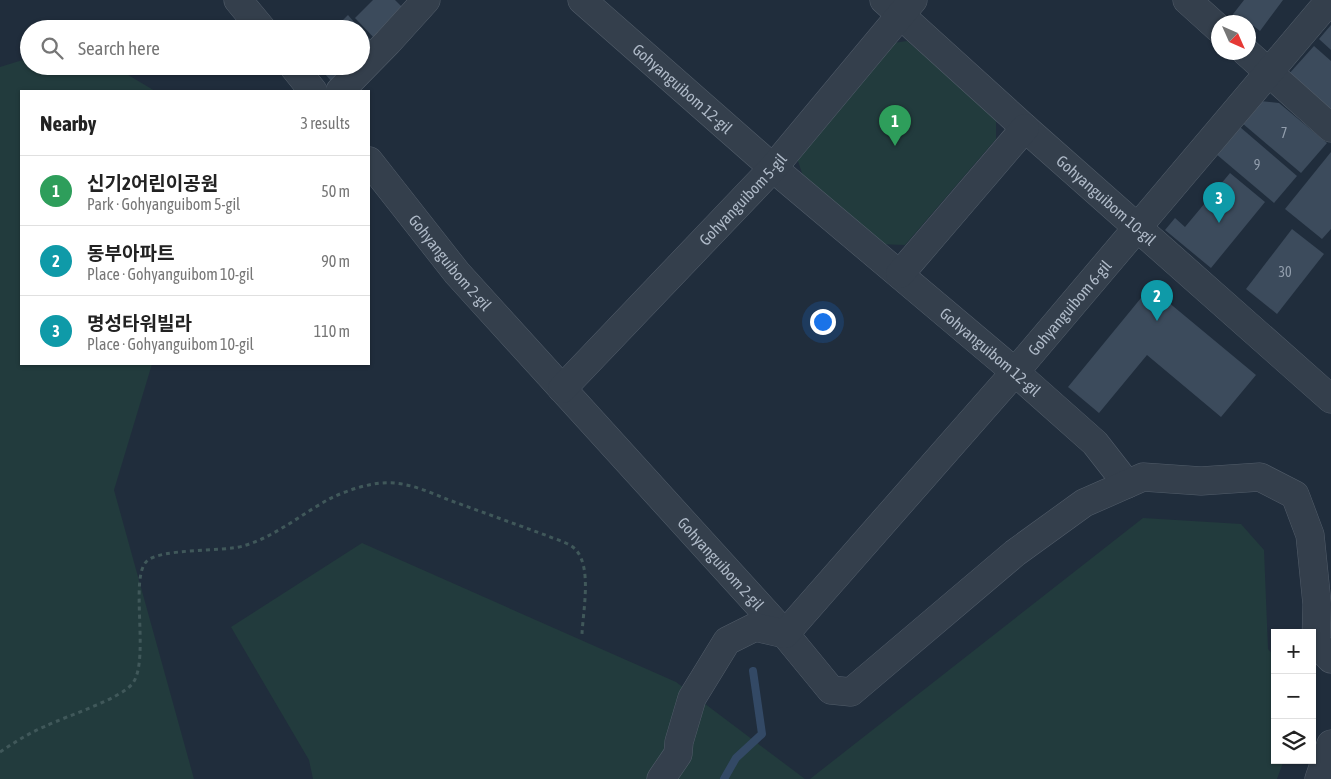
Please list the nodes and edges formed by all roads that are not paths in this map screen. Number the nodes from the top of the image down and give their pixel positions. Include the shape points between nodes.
1 (238, 0) edge
2 (426, 0) edge
3 (582, 0) edge
4 (1187, 0) edge
5 (1330, 0) edge
6 (900, 5) edge
7 (255, 20) edge
8 (1211, 22) edge
9 (370, 60) edge
10 (1255, 60) edge
11 (1269, 73) junction
12 (300, 75) edge
13 (356, 75) edge
14 (312, 90) edge
15 (341, 90) edge
16 (1025, 128) junction
17 (1331, 128) edge
18 (370, 162) edge
19 (773, 168) junction
20 (1137, 228) junction
21 (900, 274) junction
22 (1015, 372) junction
23 (562, 389) junction
24 (1331, 399) edge
25 (1127, 484) junction
26 (1324, 596) edge
27 (785, 634) junction
28 (1331, 659) edge
29 (1331, 744) edge
30 (661, 779) edge
31 (1319, 779) edge

1 - 7 street
2 - 9 street
3 - 19 street, Gohyanguibom 12-gil
4 - 8 street
5 - 11 street, Gohyanguibom 6-gil
6 - 16 street, Gohyanguibom 10-gil
6 - 19 street, Gohyanguibom 5-gil
10 - 11 street
11 - 17 street
11 - 20 street, Gohyanguibom 6-gil
12 - 14 street
13 - 15 street
16 - 20 street, Gohyanguibom 10-gil
16 - 21 street
18 - 23 street, Gohyanguibom 2-gil via 457,273
19 - 21 street, Gohyanguibom 12-gil
19 - 23 street, Gohyanguibom 5-gil
20 - 22 street, Gohyanguibom 6-gil
20 - 24 street, Gohyanguibom 10-gil
21 - 22 street, Gohyanguibom 12-gil
22 - 25 street, Gohyanguibom 12-gil via 1095,443
22 - 27 street, Gohyanguibom 6-gil
23 - 27 street, Gohyanguibom 2-gil
25 - 26 street via 1143,477 1201,481 1260,477 1295,495 1310,535
25 - 27 street, Gohyanguibom 2-gil via 1084,503 1015,553 851,692 831,690
26 - 28 street via 1316,643
27 - 30 street via 755,627 727,642 692,698 678,754
29 - 31 street

